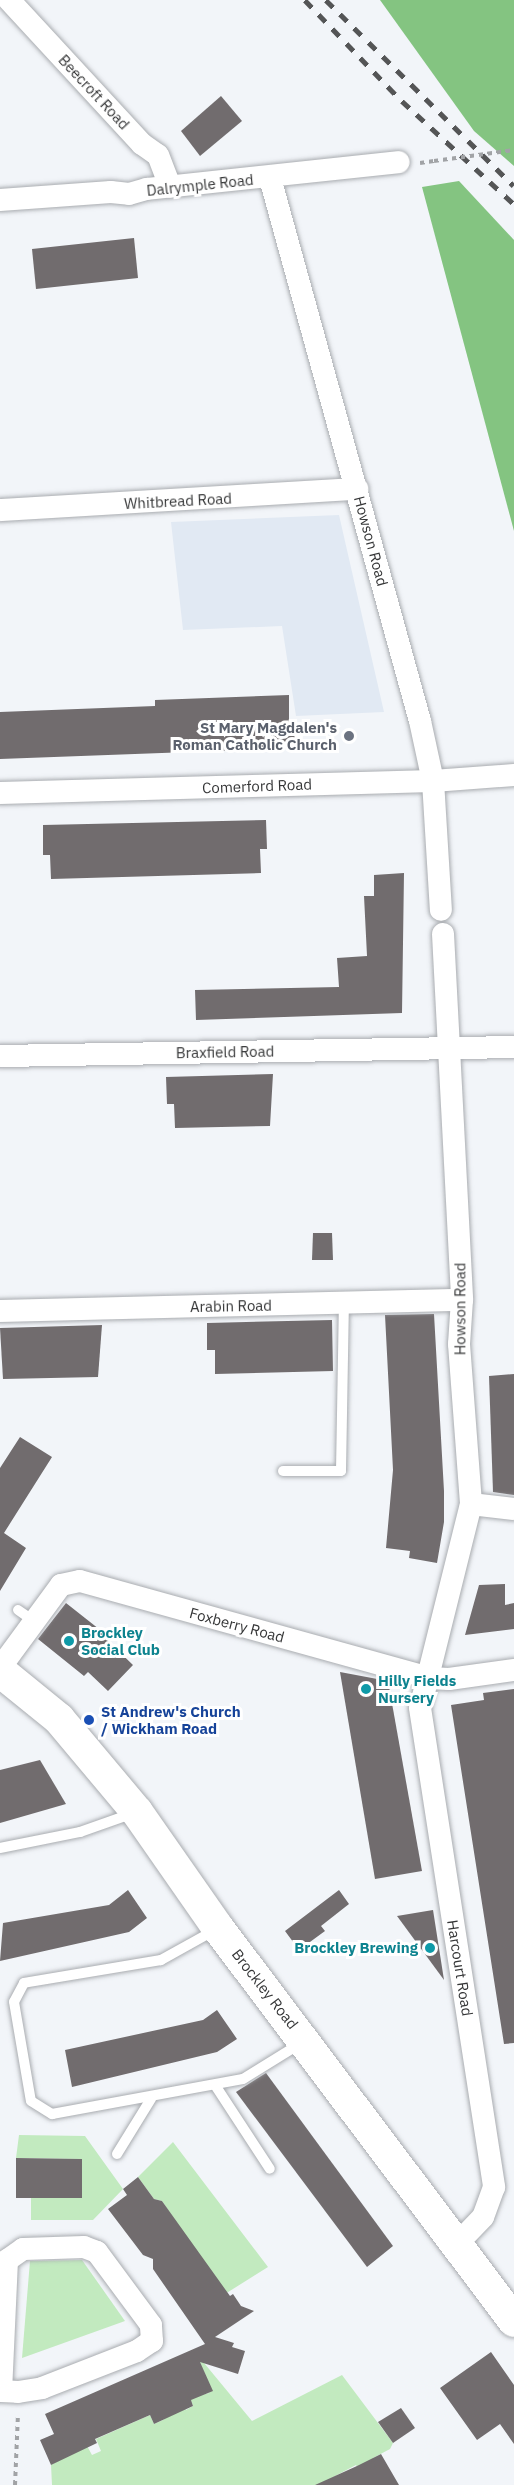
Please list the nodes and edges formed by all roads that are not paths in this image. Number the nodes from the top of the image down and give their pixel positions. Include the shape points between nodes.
1 (9, 0) edge
2 (399, 162) dead end
3 (270, 178) junction
4 (170, 187) junction
5 (0, 200) edge
6 (357, 489) junction
7 (0, 510) edge
8 (514, 775) edge
9 (433, 781) junction
10 (0, 793) edge
11 (441, 910) joint
12 (443, 934) joint
13 (514, 1047) edge
14 (450, 1048) junction
15 (0, 1056) edge
16 (462, 1300) junction
17 (344, 1304) junction
18 (0, 1311) edge
19 (283, 1471) dead end
20 (471, 1504) junction
21 (514, 1509) edge
22 (0, 1670) edge
23 (514, 1670) edge
24 (429, 1678) junction
25 (137, 1812) junction
26 (0, 1848) edge
27 (218, 1928) junction
28 (305, 2040) junction
29 (215, 2085) junction
30 (151, 2099) junction
31 (117, 2154) dead end
32 (270, 2169) dead end
33 (455, 2246) junction
34 (514, 2321) edge
35 (6, 2391) edge

1 - 4 street, Beecroft Road via 142,144 158,155
2 - 3 street, Dalrymple Road
3 - 4 street, Dalrymple Road
3 - 6 street, Howson Road
4 - 5 street, Dalrymple Road via 129,194
6 - 7 street, Whitbread Road
6 - 9 street, Howson Road
8 - 9 street, Comerford Road
9 - 10 street, Comerford Road
9 - 11 street, Howson Road
11 - 12 lane
12 - 14 street, Howson Road
13 - 14 street, Braxfield Road
14 - 15 street, Braxfield Road
14 - 16 street, Howson Road
16 - 17 street, Arabin Road
16 - 20 street, Howson Road via 459,1344
17 - 18 street, Arabin Road
17 - 19 lane via 341,1471
20 - 21 street
20 - 24 street, Howson Road
22 - 24 street, Foxberry Road via 26,1615 61,1585 80,1581
22 - 25 main road, Brockley Road via 59,1719
23 - 24 street, Foxberry Road
24 - 33 street, Harcourt Road via 420,1708 494,2187 483,2217
25 - 26 lane via 80,1832
25 - 27 main road, Brockley Road
27 - 28 main road, Brockley Road
27 - 30 lane via 161,1960 24,1983 14,2002 31,2101 52,2114
28 - 29 lane via 243,2079
28 - 33 main road, Brockley Road
29 - 30 lane
29 - 32 lane
30 - 31 lane
33 - 34 main road, Brockley Road
35 - 35 street via 7,2259 23,2249 84,2247 97,2252 151,2325 152,2341 116,2360 42,2388

